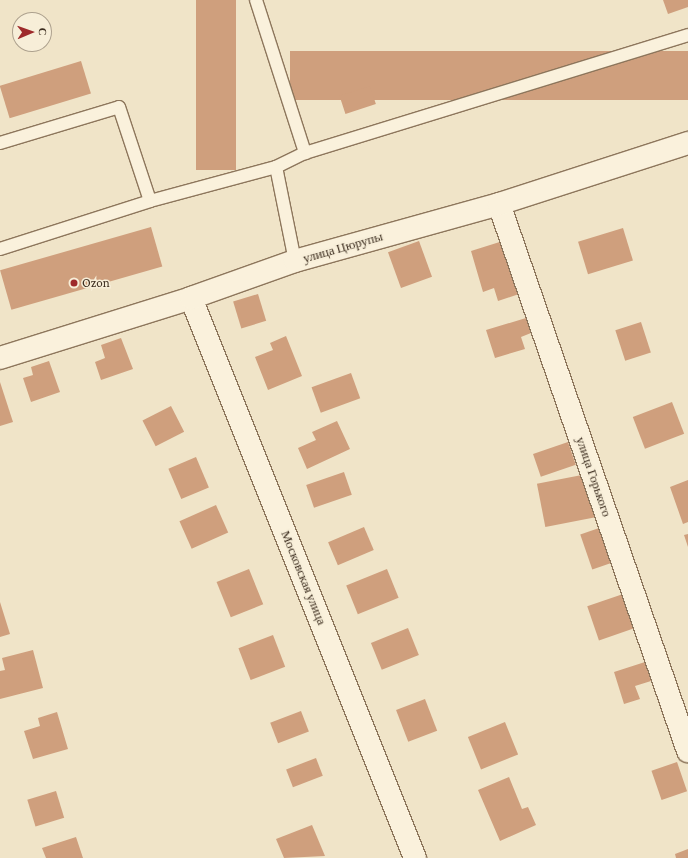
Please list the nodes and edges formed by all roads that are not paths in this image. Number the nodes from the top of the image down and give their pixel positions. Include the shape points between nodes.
1 (256, 0) edge
2 (688, 34) edge
3 (0, 143) edge
4 (688, 143) edge
5 (305, 153) junction
6 (276, 167) junction
7 (150, 201) junction
8 (499, 204) junction
9 (0, 248) edge
10 (295, 261) junction
11 (191, 298) junction
12 (0, 358) edge
13 (688, 751) edge
14 (415, 858) edge

1 - 5 lane
2 - 5 lane
3 - 7 lane via 119,107
4 - 8 street, улица Цюрупы
5 - 6 lane
6 - 7 lane
6 - 10 lane
7 - 9 lane
8 - 10 street, улица Цюрупы
8 - 13 street, улица Горького
10 - 11 street, улица Цюрупы
11 - 12 street, улица Цюрупы
11 - 14 street, Московская улица

